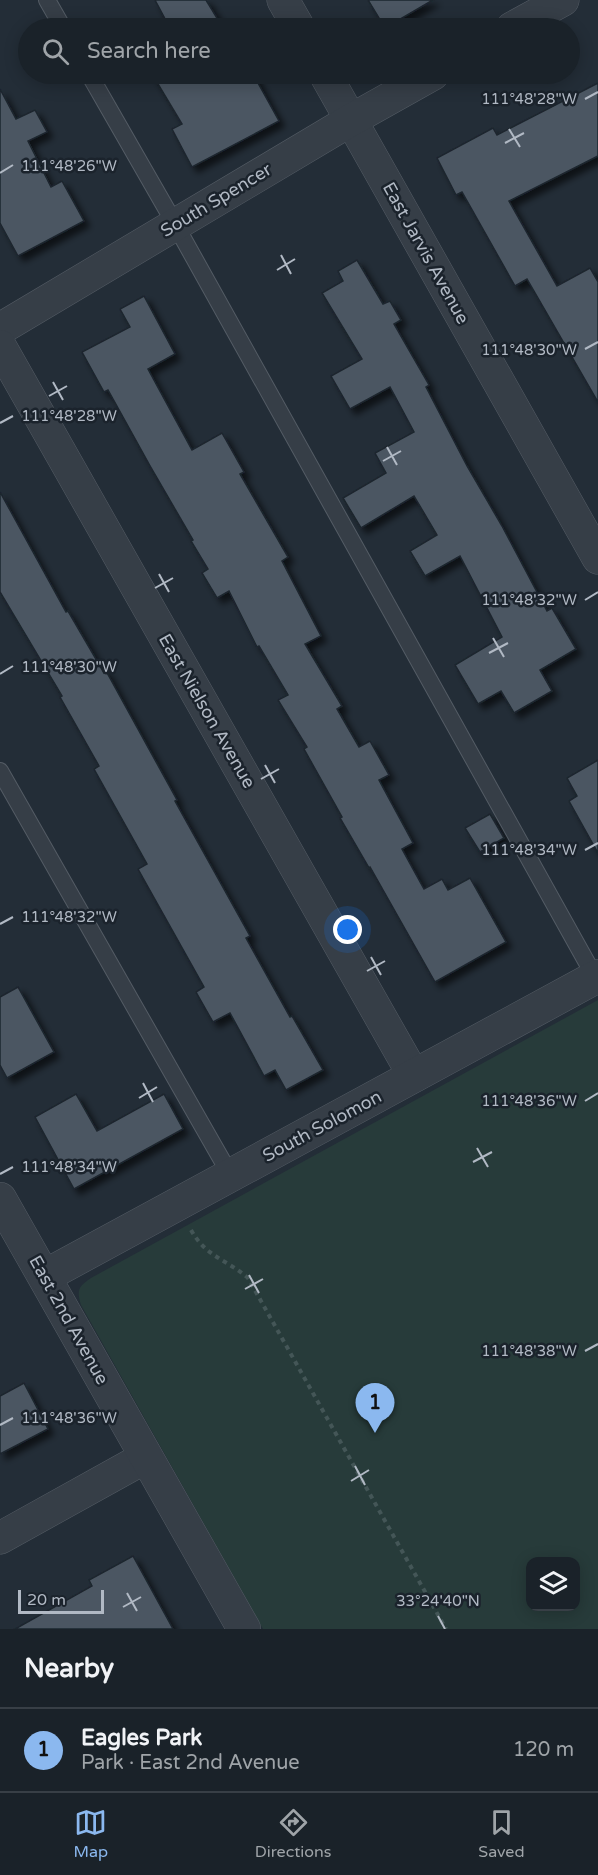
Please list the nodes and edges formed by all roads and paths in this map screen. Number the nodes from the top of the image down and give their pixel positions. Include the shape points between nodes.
1 (46, 0) edge
2 (283, 0) edge
3 (562, 0) edge
4 (57, 18) edge
5 (293, 18) edge
6 (530, 18) edge
7 (95, 84) edge
8 (331, 84) edge
9 (415, 84) edge
10 (351, 120) junction
11 (175, 224) junction
12 (0, 329) edge
13 (0, 346) edge
14 (598, 558) edge
15 (0, 771) edge
16 (596, 977) edge
17 (414, 1076) junction
18 (231, 1176) junction
19 (0, 1199) edge
20 (176, 1205) junction
21 (45, 1276) junction
22 (146, 1457) junction
23 (0, 1538) edge
24 (244, 1629) edge
25 (446, 1629) edge

1 - 4 lane
2 - 5 street
3 - 6 street
7 - 11 lane
8 - 10 street, East Jarvis Avenue
9 - 10 street, South Spencer
10 - 11 street, South Spencer
10 - 14 street, East Jarvis Avenue
11 - 12 street, South Spencer
11 - 16 lane
13 - 17 street, East Nielson Avenue
15 - 18 lane
16 - 17 street, South Solomon
17 - 18 street, South Solomon
18 - 20 street, South Solomon
19 - 21 street, East 2nd Avenue
20 - 21 street, South Solomon
20 - 25 path via 197,1242 248,1278
21 - 22 street, East 2nd Avenue
22 - 23 street
22 - 24 street, East 2nd Avenue

